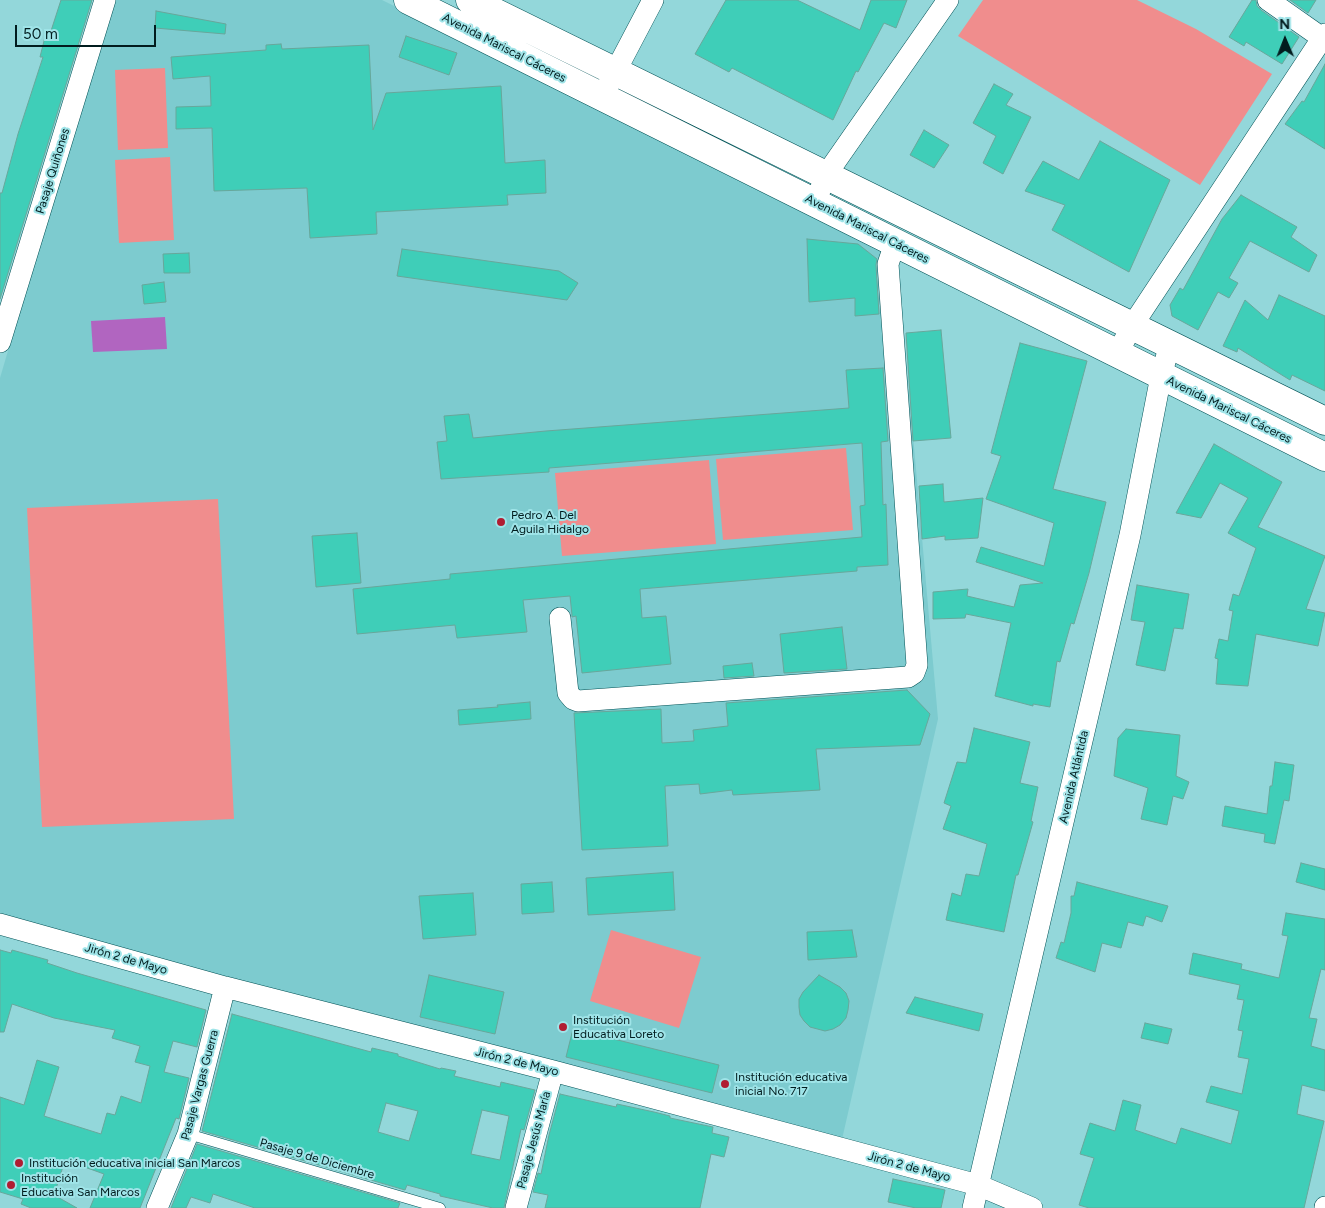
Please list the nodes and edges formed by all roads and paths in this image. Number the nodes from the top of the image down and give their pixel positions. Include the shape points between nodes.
1 (105, 0) edge
2 (408, 0) edge
3 (470, 0) edge
4 (652, 0) edge
5 (948, 0) edge
6 (1268, 0) edge
7 (1324, 37) edge
8 (615, 72) junction
9 (602, 96) junction
10 (826, 175) junction
11 (815, 203) junction
12 (895, 243) junction
13 (1132, 326) junction
14 (0, 342) edge
15 (1170, 344) junction
16 (1117, 354) junction
17 (1161, 376) junction
18 (1325, 421) edge
19 (1325, 458) edge
20 (560, 618) dead end
21 (0, 924) edge
22 (225, 987) junction
23 (553, 1071) junction
24 (188, 1134) junction
25 (978, 1185) junction
26 (157, 1208) edge
27 (440, 1208) edge
28 (516, 1208) edge
29 (973, 1208) edge
30 (1032, 1208) edge

1 - 14 street, Pasaje Quiñones
2 - 9 main road, Avenida Mariscal Cáceres
3 - 8 main road
4 - 8 street
5 - 10 street
6 - 7 street
7 - 13 street
8 - 9 street
8 - 10 main road
9 - 11 main road, Avenida Mariscal Cáceres
10 - 11 street
10 - 13 main road
11 - 12 main road, Avenida Mariscal Cáceres
12 - 16 main road, Avenida Mariscal Cáceres
12 - 20 street via 888,264 917,666 914,673 908,677 578,701 568,693
13 - 15 main road
13 - 16 street
15 - 17 street, Avenida Atlántida
15 - 18 main road
16 - 17 main road, Avenida Mariscal Cáceres
17 - 19 main road, Avenida Mariscal Cáceres
17 - 25 street, Avenida Atlántida via 1130,535
21 - 22 street, Jirón 2 de Mayo
22 - 23 street, Jirón 2 de Mayo
22 - 24 street, Pasaje Vargas Guerra
23 - 25 street, Jirón 2 de Mayo
23 - 28 street, Pasaje Jesús María
24 - 26 street, Pasaje Vargas Guerra
24 - 27 lane, Pasaje 9 de Diciembre
25 - 29 street, Avenida Atlántida
25 - 30 street, Jirón 2 de Mayo

